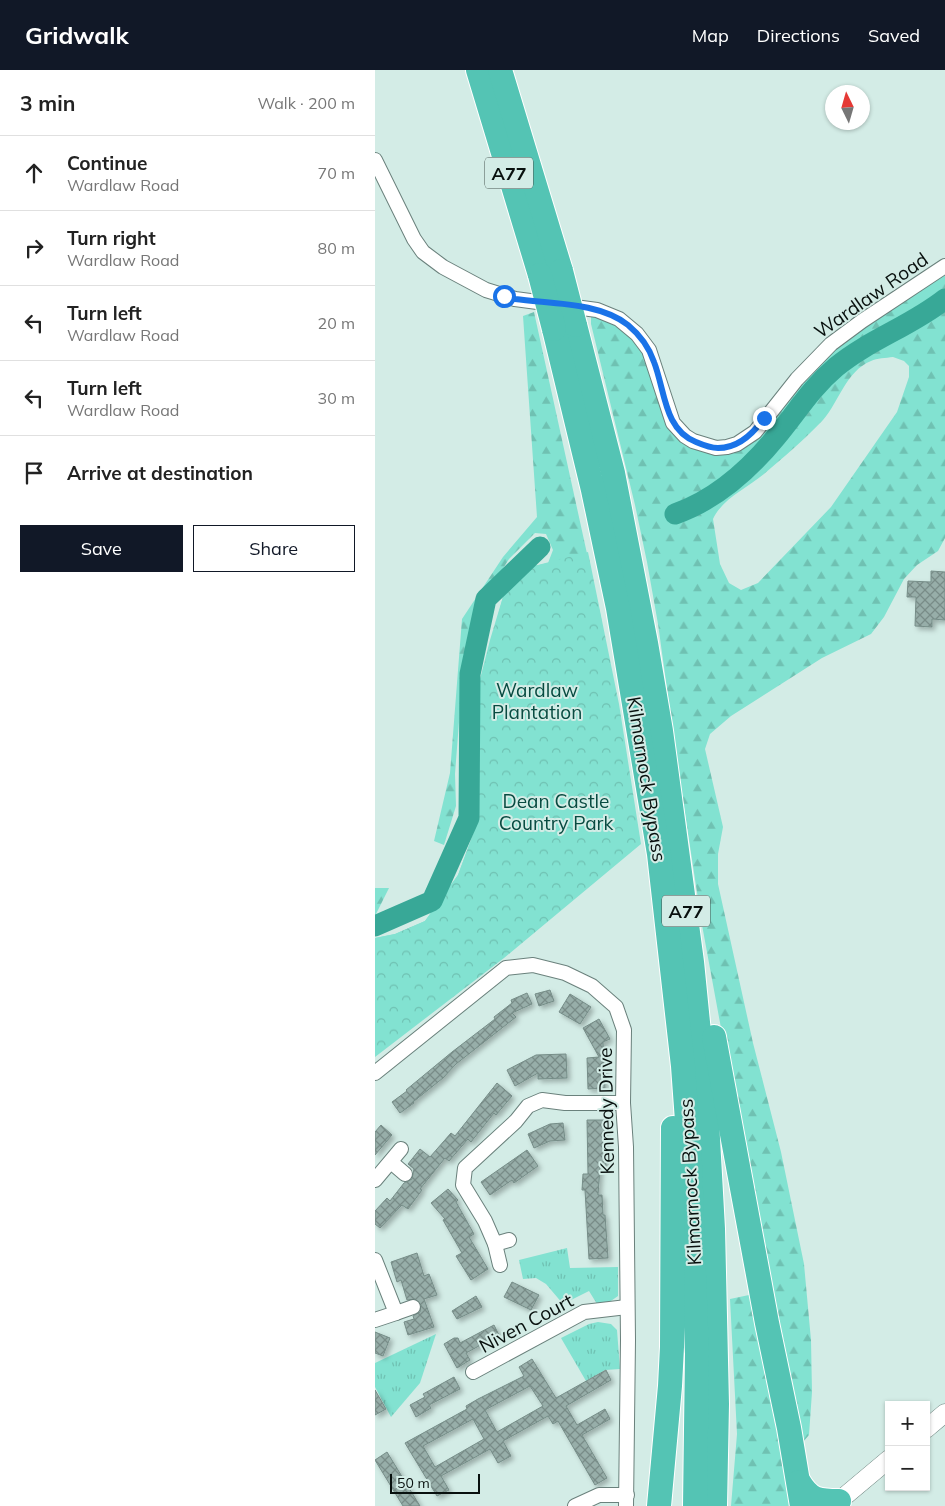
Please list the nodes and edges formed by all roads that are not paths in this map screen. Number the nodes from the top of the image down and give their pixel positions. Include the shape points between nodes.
1 (479, 70) edge
2 (500, 70) edge
3 (375, 160) edge
4 (945, 266) edge
5 (550, 273) junction
6 (564, 327) junction
7 (692, 962) junction
8 (676, 1005) junction
9 (375, 1073) edge
10 (623, 1103) junction
11 (401, 1149) dead end
12 (391, 1162) junction
13 (405, 1174) dead end
14 (375, 1180) edge
15 (509, 1240) dead end
16 (495, 1244) junction
17 (375, 1260) edge
18 (501, 1265) dead end
19 (413, 1307) dead end
20 (627, 1307) junction
21 (396, 1313) junction
22 (375, 1320) edge
23 (473, 1372) dead end
24 (945, 1413) edge
25 (930, 1425) edge
26 (885, 1462) edge
27 (799, 1482) junction
28 (627, 1500) edge
29 (836, 1504) edge
30 (575, 1506) edge
31 (659, 1506) edge
32 (695, 1506) edge
33 (715, 1506) edge
34 (802, 1506) edge
35 (808, 1506) edge

1 - 5 highway, Kilmarnock Bypass / A77
2 - 5 highway, Kilmarnock Bypass / A77
3 - 4 street, Wardlaw Road via 423,252 443,267 487,290 515,299 597,310 619,319 637,334 649,350 673,423 693,441 716,448 737,444 755,432 797,379 831,344
5 - 6 highway, Kilmarnock Bypass / A77, bridge
6 - 7 highway, Kilmarnock Bypass / A77 via 613,473 661,731
6 - 8 highway, Kilmarnock Bypass / A77 via 627,656 659,854
7 - 27 highway, A77 via 708,1004
7 - 33 highway, Kilmarnock Bypass / A77 via 706,1103 713,1229 717,1396
8 - 31 highway, A77 via 671,1060 672,1347
8 - 32 highway, Kilmarnock Bypass / A77 via 687,1116 695,1264 698,1402
9 - 10 street, Kennedy Drive via 506,968 533,965 565,973 592,986 615,1006 624,1030
10 - 16 street via 542,1100 528,1106 465,1168 463,1185
10 - 20 street, Kennedy Drive
11 - 12 street
12 - 13 street
12 - 14 street
15 - 16 street
16 - 18 street
17 - 21 street
19 - 21 street
20 - 23 street, Niven Court via 584,1312
20 - 28 street, Kennedy Drive
21 - 22 street
24 - 25 street
26 - 29 street
27 - 29 highway via 815,1499
27 - 34 highway, A77
27 - 35 highway, A77
28 - 30 street via 599,1495

